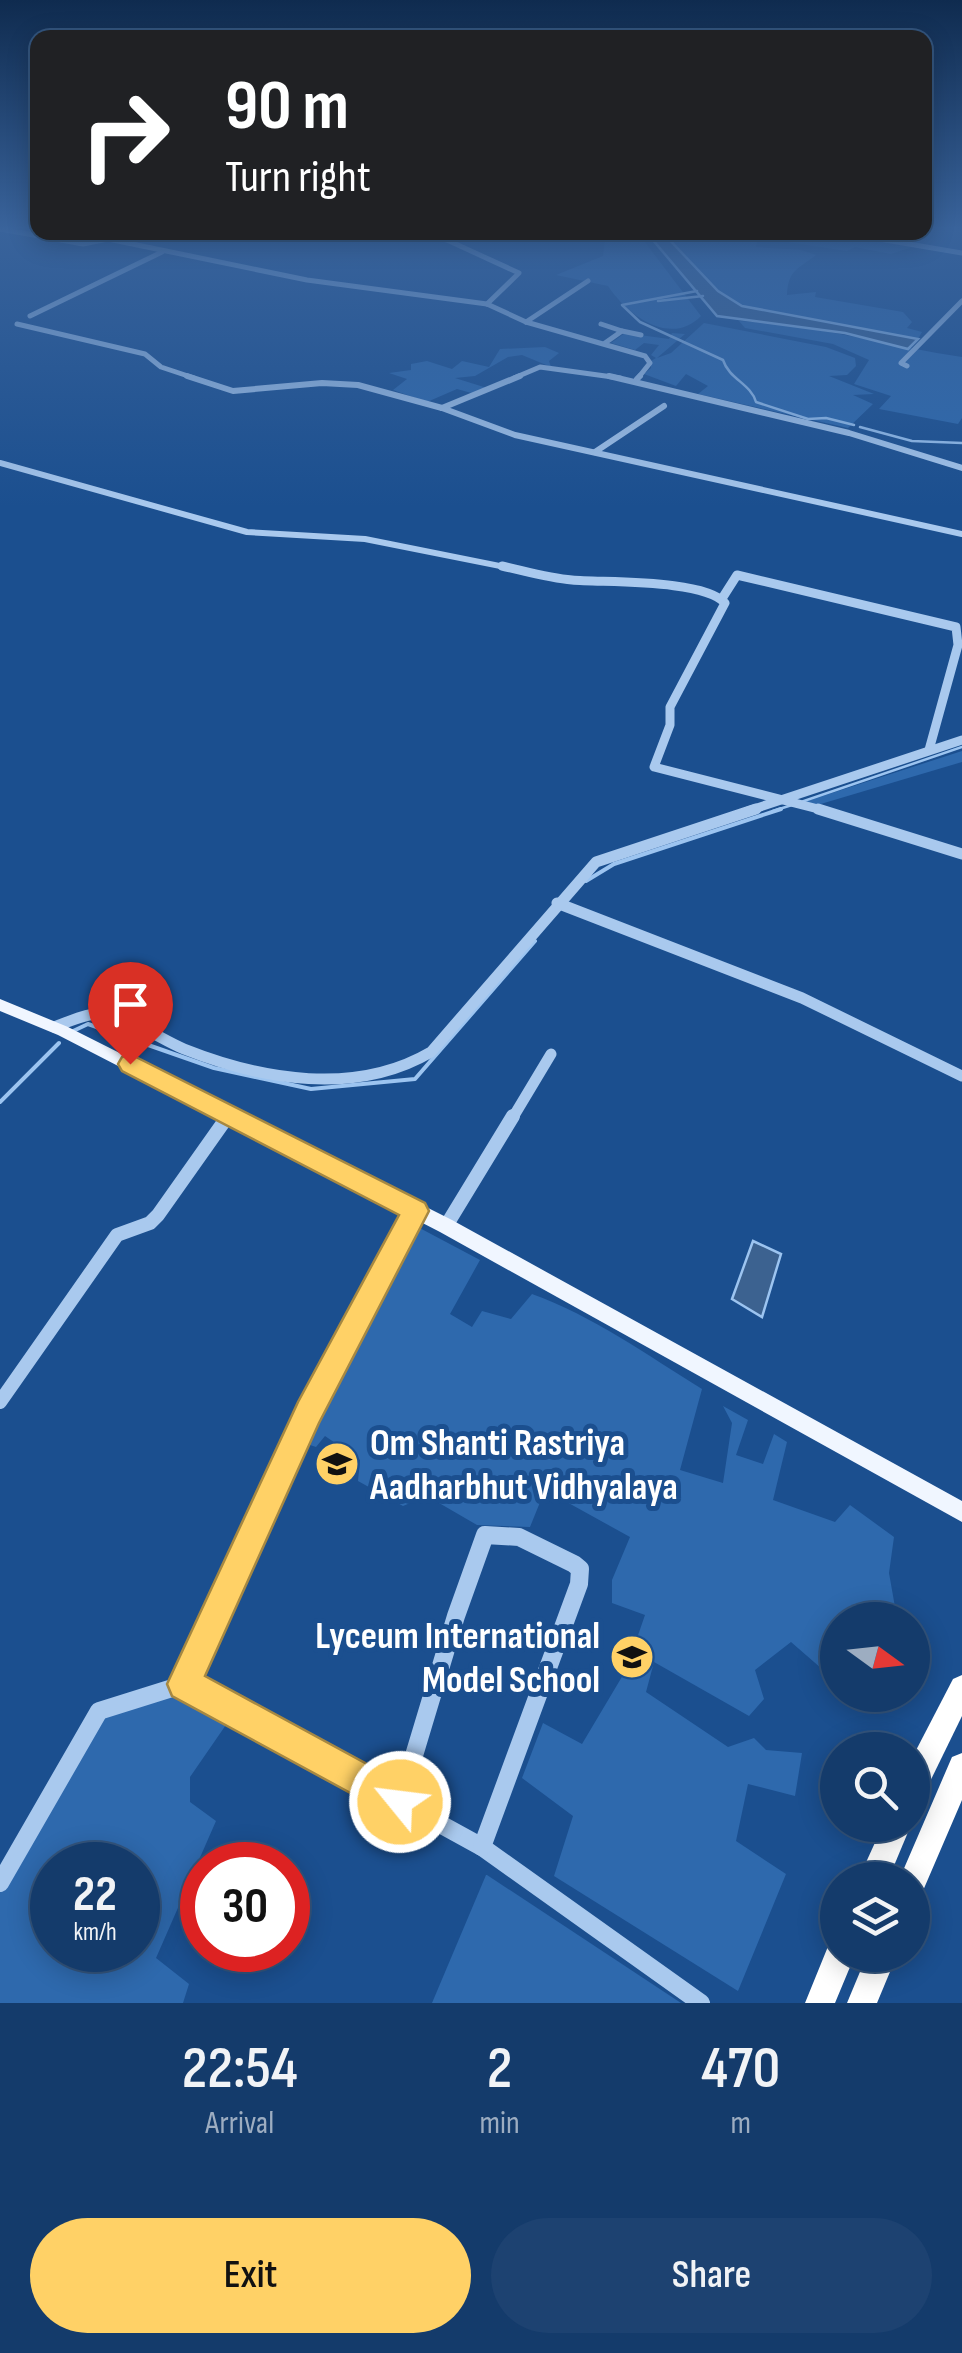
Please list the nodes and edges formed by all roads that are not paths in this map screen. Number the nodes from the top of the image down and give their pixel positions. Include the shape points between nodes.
1 (521, 319) edge
2 (530, 319) edge
3 (943, 319) edge
4 (526, 322) junction
5 (18, 324) dead end
6 (601, 324) dead end
7 (622, 331) junction
8 (642, 335) dead end
9 (605, 344) junction
10 (905, 363) dead end
11 (638, 380) junction
12 (664, 406) dead end
13 (442, 408) junction
14 (596, 452) junction
15 (0, 463) edge
16 (962, 468) edge
17 (962, 534) edge
18 (724, 598) junction
19 (962, 740) edge
20 (929, 750) junction
21 (796, 803) junction
22 (962, 854) edge
23 (557, 903) junction
24 (0, 1005) edge
25 (54, 1027) junction
26 (551, 1054) dead end
27 (962, 1076) edge
28 (230, 1114) junction
29 (416, 1211) junction
30 (446, 1226) junction
31 (0, 1402) edge
32 (962, 1512) edge
33 (184, 1684) junction
34 (962, 1688) edge
35 (930, 1752) edge
36 (962, 1768) edge
37 (400, 1802) junction
38 (482, 1847) junction
39 (921, 1862) edge
40 (0, 1883) edge
41 (833, 1972) edge
42 (875, 1972) edge
43 (701, 2003) edge
44 (820, 2003) edge
45 (862, 2003) edge

1 - 4 street
2 - 4 street
3 - 10 street
4 - 9 street
5 - 13 street via 145,354 161,367 233,391 358,385
6 - 7 street
7 - 8 street
7 - 9 street
9 - 11 street via 650,359
11 - 13 street via 540,367
11 - 16 street
12 - 14 street
13 - 14 street via 515,435
14 - 17 street
15 - 18 street via 247,532 364,540 570,580 649,583
18 - 20 street via 737,575 956,627 958,645
18 - 21 street via 670,707 654,767
19 - 20 street
20 - 21 street
21 - 22 street
21 - 23 street via 596,862
23 - 25 street via 431,1052 410,1068 332,1079 280,1076 191,1052 98,1014
23 - 27 street via 802,998
24 - 25 main road
25 - 28 main road
26 - 30 street
28 - 29 main road
28 - 31 street via 150,1224 117,1235
29 - 30 main road
29 - 33 street via 308,1412
30 - 32 main road
33 - 37 street
33 - 40 street via 99,1711
34 - 35 highway
36 - 39 highway
37 - 38 street
37 - 38 street via 485,1535 518,1536 574,1564 579,1584
38 - 43 street
41 - 44 highway
42 - 45 highway

